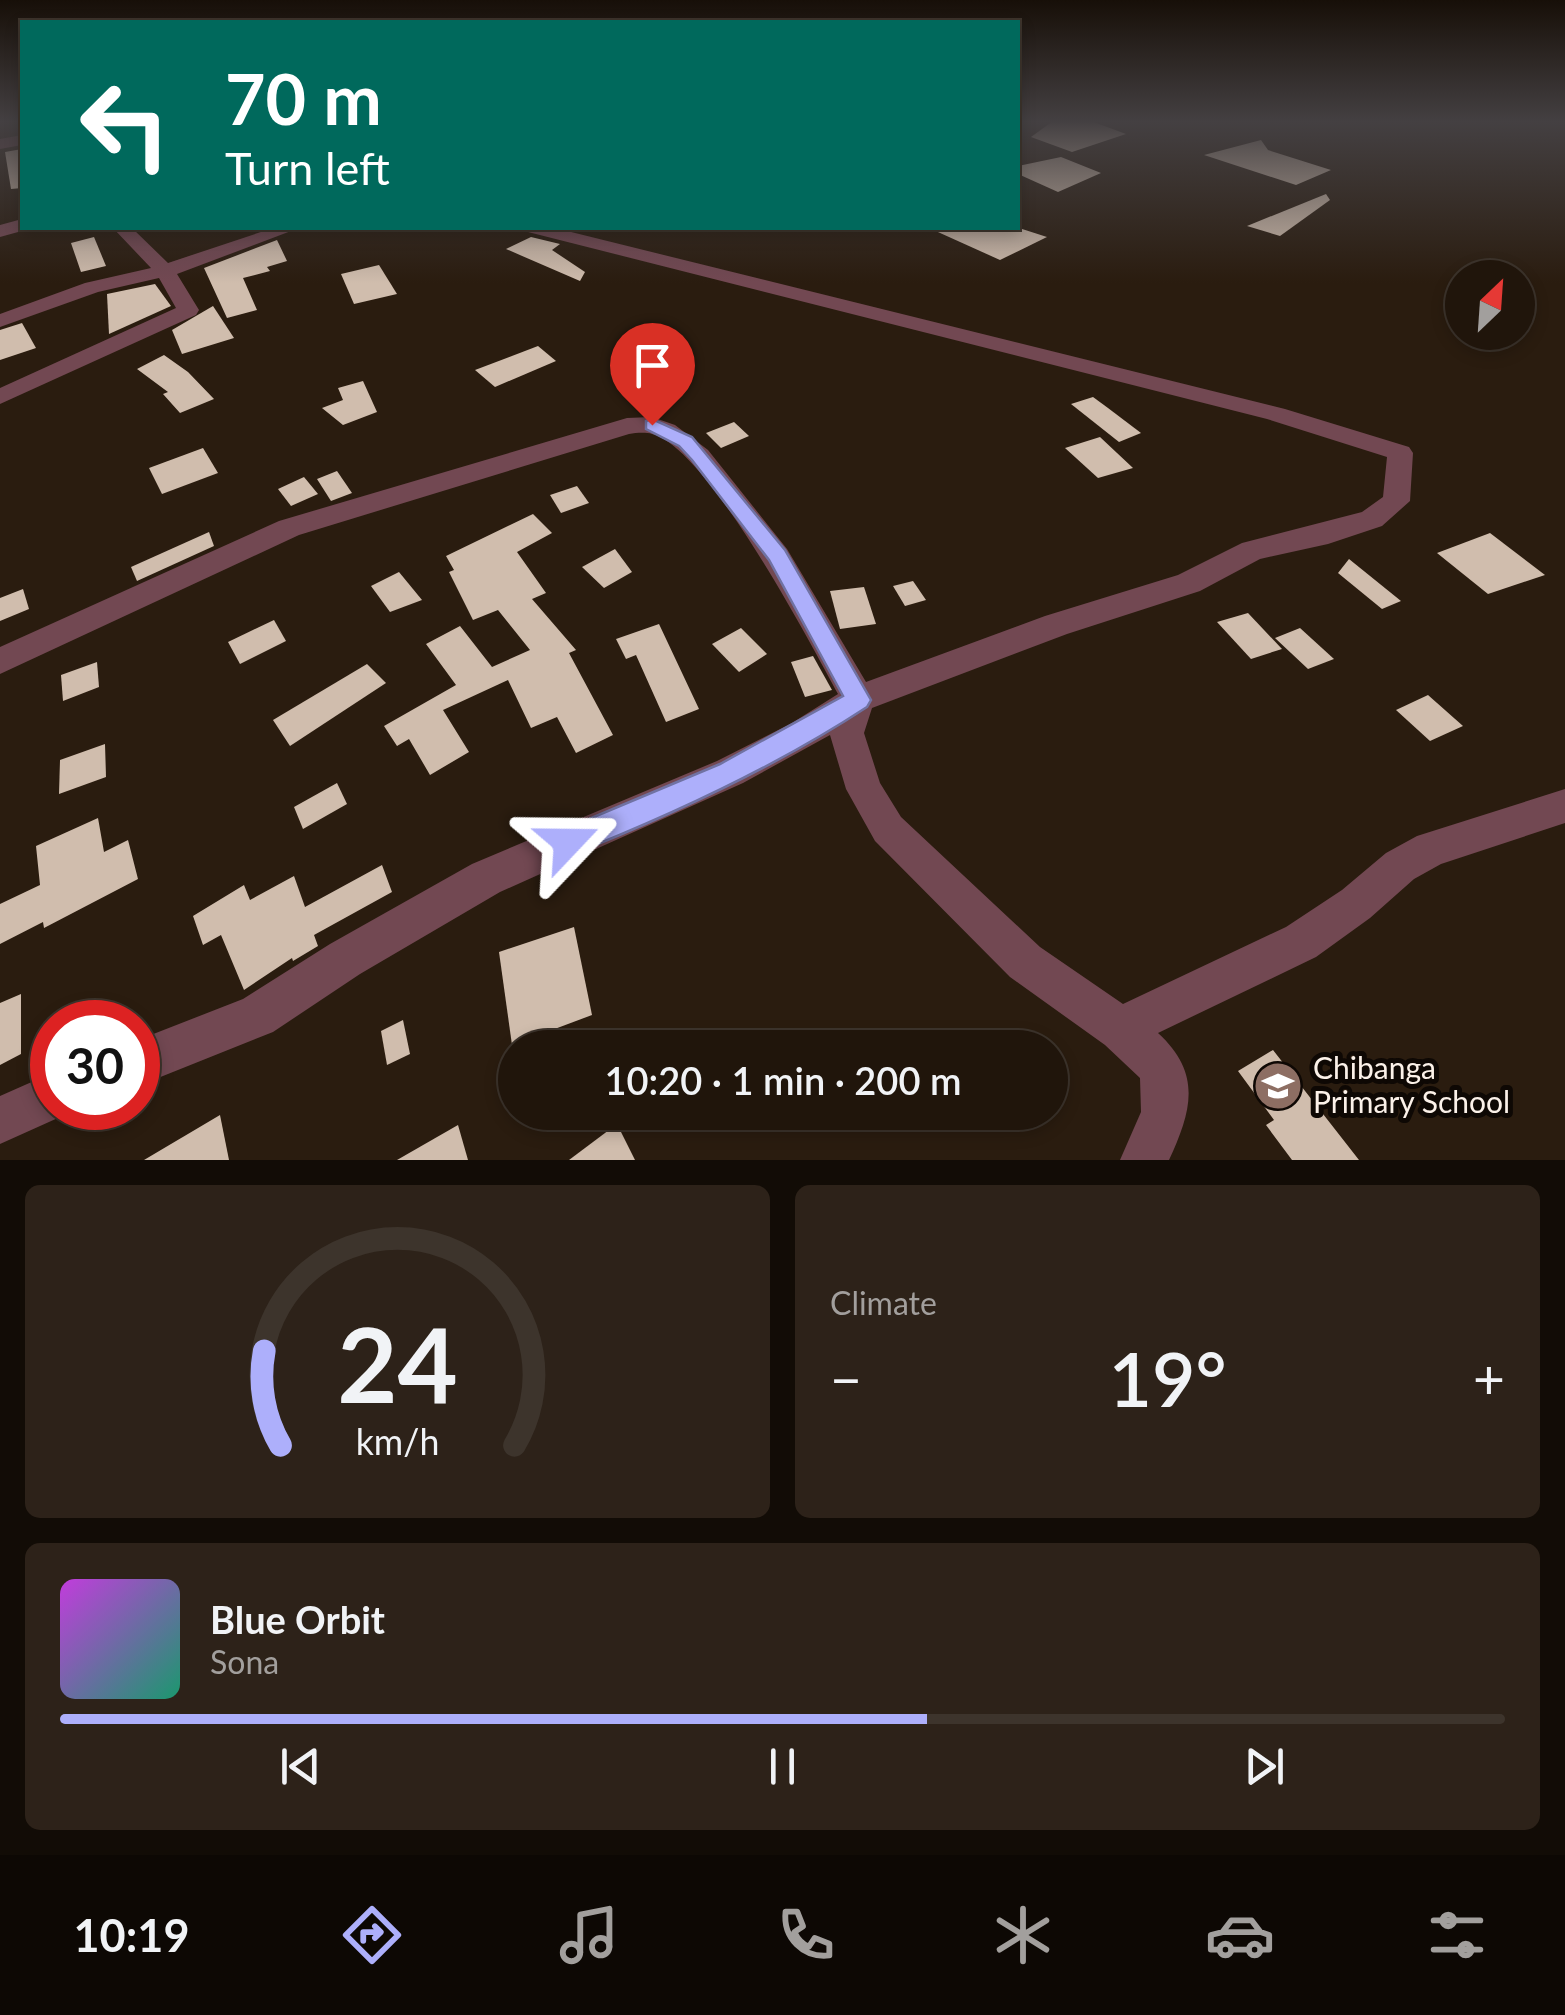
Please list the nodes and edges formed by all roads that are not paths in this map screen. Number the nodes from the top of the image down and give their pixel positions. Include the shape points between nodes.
1 (124, 230) edge
2 (284, 230) edge
3 (542, 230) edge
4 (165, 271) junction
5 (0, 321) edge
6 (0, 397) edge
7 (0, 662) edge
8 (858, 700) junction
9 (1565, 806) edge
10 (1120, 1029) junction
11 (160, 1054) edge
12 (30, 1106) edge
13 (0, 1120) edge
14 (1144, 1160) edge

1 - 4 street
2 - 4 street
3 - 8 street via 1276,414 1400,453 1396,501 1372,519 1252,550 1190,583
4 - 5 street via 92,287
4 - 6 street via 186,305 183,315
7 - 8 street via 289,528 628,426 652,425 686,442 778,556
8 - 10 street via 847,733 864,790 888,828 1025,962
8 - 11 street via 730,772 486,878 258,1016
9 - 10 street via 1431,849 1301,942
10 - 14 street via 1156,1062 1166,1086 1165,1115
12 - 13 street

